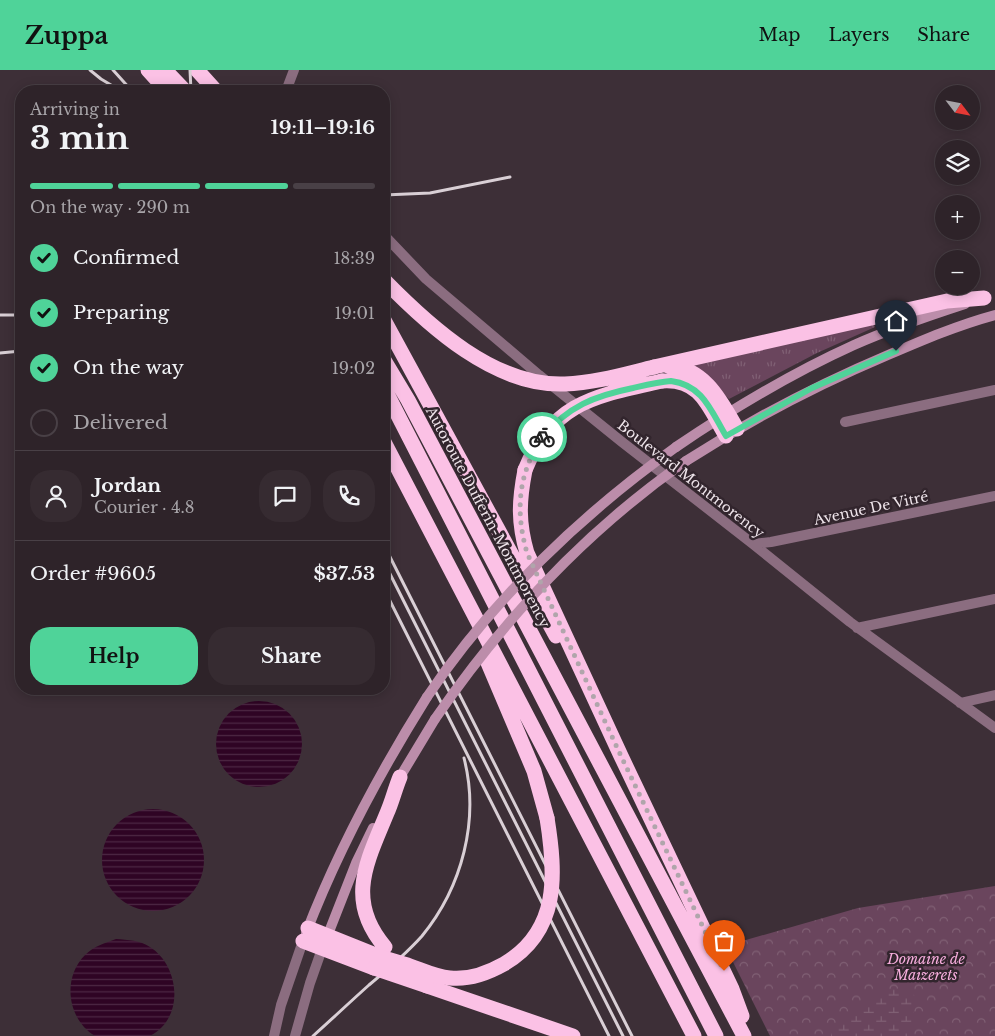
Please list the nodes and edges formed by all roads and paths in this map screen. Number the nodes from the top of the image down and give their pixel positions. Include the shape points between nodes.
1 (148, 70) edge
2 (165, 70) edge
3 (197, 70) edge
4 (294, 70) edge
5 (162, 85) edge
6 (179, 85) edge
7 (211, 85) edge
8 (288, 85) edge
9 (390, 241) edge
10 (390, 286) edge
11 (989, 297) edge
12 (995, 315) edge
13 (390, 331) edge
14 (658, 366) junction
15 (390, 370) edge
16 (995, 390) edge
17 (390, 400) edge
18 (722, 416) junction
19 (845, 422) dead end
20 (732, 432) junction
21 (390, 454) edge
22 (995, 496) edge
23 (433, 537) junction
24 (753, 544) junction
25 (995, 598) edge
26 (857, 628) junction
27 (995, 695) edge
28 (960, 703) junction
29 (995, 728) edge
30 (621, 756) junction
31 (400, 777) junction
32 (306, 935) junction
33 (325, 943) junction
34 (379, 957) junction
35 (274, 1036) edge
36 (295, 1036) edge
37 (574, 1036) edge
38 (694, 1036) edge
39 (716, 1036) edge
40 (744, 1036) edge
41 (750, 1036) edge

1 - 5 highway
2 - 6 highway
3 - 7 highway
4 - 8 street
9 - 24 street, Boulevard Montmorency via 426,279 539,375
10 - 14 highway, bridge via 450,339 490,364 524,378 562,384 580,383
11 - 14 highway via 947,301
11 - 18 main road via 855,344
12 - 20 main road via 927,338 812,388
13 - 30 highway
14 - 18 highway via 685,369 701,378 709,385
15 - 40 highway, Autoroute Dufferin-Montmorency
16 - 19 street
17 - 39 highway
18 - 20 highway
18 - 30 highway, bridge via 699,392 681,382 662,382 606,394 590,399 555,422 532,452 525,470 519,511 527,553
18 - 32 main road, bridge via 627,483 554,549 486,620 442,674 362,810 334,866
20 - 31 main road, bridge via 660,480 588,541 536,592 476,662 435,719
21 - 23 highway
22 - 24 street, Avenue De Vitré
23 - 34 highway, bridge via 534,771 547,818 553,867 552,891 542,923 525,948 514,958 482,974 467,978 433,975 397,958
23 - 38 highway
24 - 26 street, Boulevard Montmorency
25 - 26 street
26 - 28 street, Boulevard Montmorency
27 - 28 street
28 - 29 street, Boulevard Montmorency
30 - 41 highway via 732,989
31 - 33 main road via 356,864
31 - 34 highway via 367,861 362,894
32 - 33 highway
32 - 35 street via 281,1005
33 - 34 highway
33 - 36 street
34 - 37 highway, bridge

